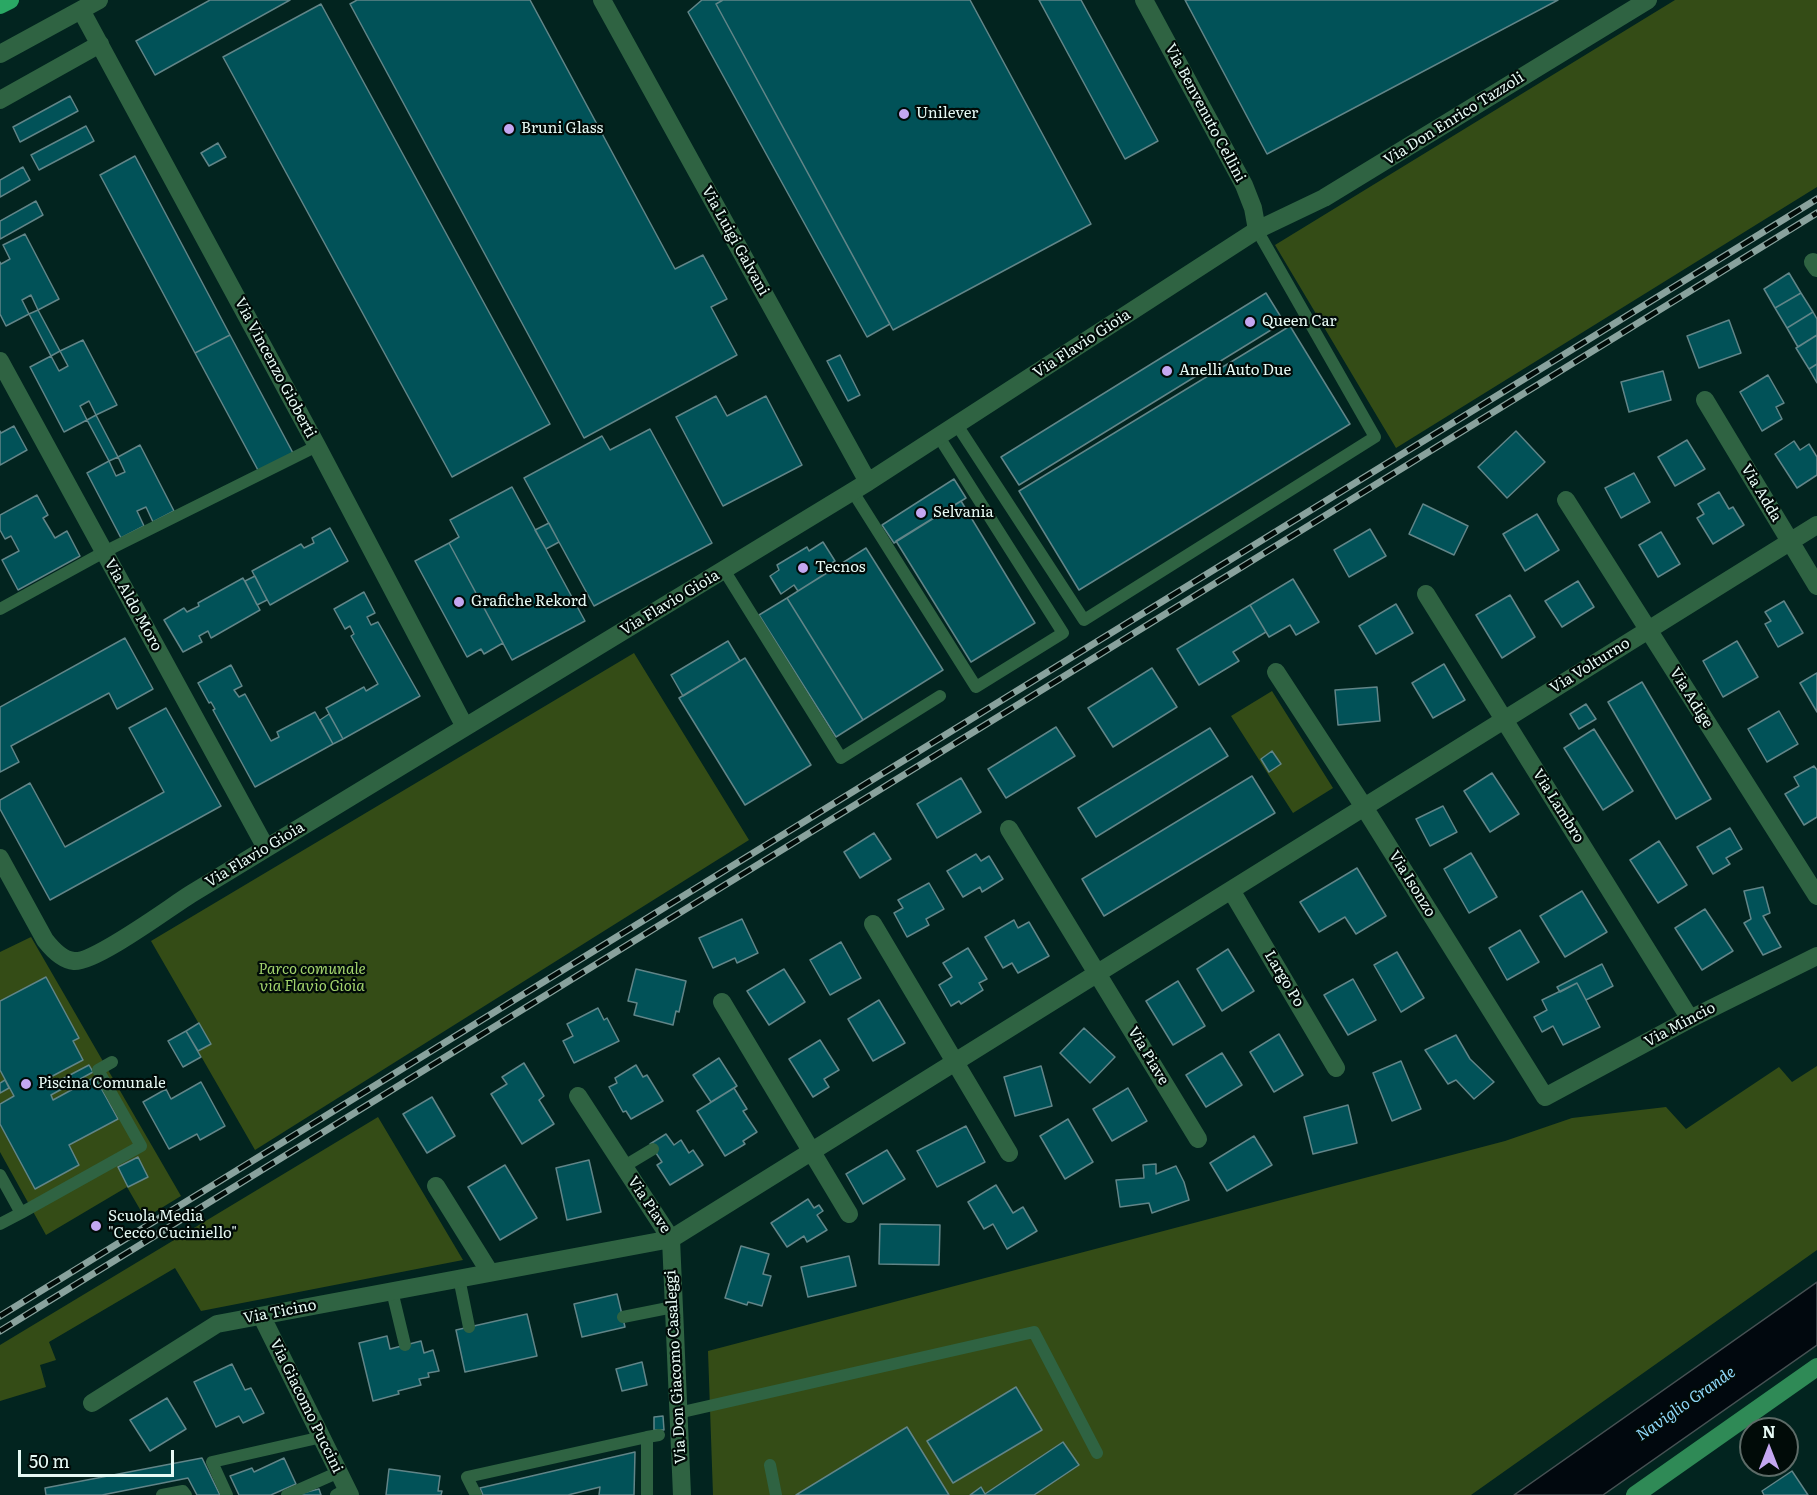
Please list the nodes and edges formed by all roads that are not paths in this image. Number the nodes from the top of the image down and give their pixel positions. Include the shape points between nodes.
1 (10, 0) edge
2 (99, 0) edge
3 (602, 0) edge
4 (1144, 0) edge
5 (1648, 0) edge
6 (0, 5) edge
7 (81, 10) junction
8 (100, 44) junction
9 (0, 54) edge
10 (0, 100) edge
11 (1257, 230) junction
12 (0, 361) edge
13 (1705, 400) dead end
14 (957, 425) junction
15 (939, 437) junction
16 (317, 446) junction
17 (860, 487) junction
18 (1566, 500) dead end
19 (1817, 525) edge
20 (1790, 542) junction
21 (104, 552) junction
22 (724, 570) junction
23 (1817, 586) edge
24 (1426, 594) dead end
25 (0, 609) edge
26 (1648, 630) junction
27 (1276, 672) dead end
28 (940, 696) dead end
29 (1505, 719) junction
30 (465, 727) junction
31 (1364, 807) junction
32 (1009, 829) dead end
33 (266, 848) junction
34 (0, 858) edge
35 (1231, 890) junction
36 (1817, 896) edge
37 (873, 924) dead end
38 (1817, 956) edge
39 (1097, 973) junction
40 (722, 1002) dead end
41 (1690, 1019) junction
42 (956, 1061) junction
43 (112, 1062) dead end
44 (1336, 1068) dead end
45 (578, 1096) dead end
46 (1545, 1097) joint
47 (1198, 1139) dead end
48 (653, 1149) dead end
49 (810, 1152) junction
50 (1009, 1153) dead end
51 (623, 1167) junction
52 (0, 1175) edge
53 (436, 1186) dead end
54 (21, 1213) junction
55 (849, 1214) dead end
56 (0, 1224) edge
57 (671, 1239) junction
58 (489, 1271) junction
59 (459, 1278) junction
60 (392, 1291) junction
61 (673, 1307) junction
62 (262, 1317) junction
63 (623, 1317) dead end
64 (470, 1327) dead end
65 (405, 1345) dead end
66 (1817, 1366) edge
67 (92, 1403) dead end
68 (678, 1413) junction
69 (322, 1437) junction
70 (1098, 1453) dead end
71 (770, 1465) dead end
72 (339, 1472) junction
73 (344, 1493) edge
74 (162, 1495) edge
75 (186, 1495) edge
76 (227, 1495) edge
77 (287, 1495) edge
78 (476, 1495) edge
79 (647, 1495) edge
80 (682, 1495) edge
81 (776, 1495) edge
82 (1635, 1495) edge

1 - 6 main road
2 - 7 street
3 - 17 street, Via Luigi Galvani
4 - 11 street, Via Benvenuto Cellini via 1244,184
5 - 11 street, Via Don Enrico Tazzoli via 1324,198
7 - 8 street, Via Vincenzo Gioberti
7 - 9 street
8 - 10 street
8 - 16 street, Via Vincenzo Gioberti
11 - 14 street, Via Flavio Gioia
11 - 14 lane via 1376,436 1084,620
12 - 21 street, Via Aldo Moro
13 - 20 street, Via Adda
14 - 15 street, Via Flavio Gioia
15 - 17 street, Via Flavio Gioia
15 - 17 lane via 1063,633 976,687
16 - 21 lane
16 - 30 street, Via Vincenzo Gioberti
17 - 22 street, Via Flavio Gioia
18 - 26 street, Via Adige
19 - 20 street, Via Volturno
20 - 23 street, Via Adda
20 - 26 street, Via Volturno
21 - 25 lane
21 - 33 street, Via Aldo Moro
22 - 28 lane via 842,758
22 - 30 street, Via Flavio Gioia
24 - 29 street, Via Lambro
26 - 29 street, Via Volturno
26 - 36 street, Via Adige
27 - 31 street, Via Isonzo
29 - 31 street, Via Volturno
29 - 41 street, Via Lambro
30 - 33 street, Via Flavio Gioia
31 - 35 street
31 - 46 street, Via Isonzo
32 - 39 street, Via Piave
33 - 34 street, Via Flavio Gioia via 99,953 75,961 63,957 45,940
35 - 39 street
35 - 44 street, Largo Po
37 - 42 street
38 - 41 street, Via Mincio
39 - 42 street, Via Piave
39 - 47 street, Via Piave
40 - 49 street
41 - 46 street, Via Mincio
42 - 49 street, Via Piave
42 - 50 street
43 - 54 lane via 98,1070 141,1146
45 - 51 street, Via Piave
48 - 51 lane
49 - 55 street
49 - 57 street, Via Piave
51 - 57 street, Via Piave
52 - 54 lane
53 - 58 street
54 - 56 lane
57 - 58 street, Via Ticino
57 - 61 street, Via Don Giacomo Casaleggi
58 - 59 street, Via Ticino
59 - 60 street, Via Ticino
59 - 64 lane
60 - 62 street, Via Ticino
60 - 65 lane
61 - 63 lane
61 - 68 street, Via Don Giacomo Casaleggi
62 - 67 street, Via Ticino via 217,1324
62 - 69 street, Via Giacomo Puccini
66 - 82 main road
68 - 70 lane via 1034,1332
68 - 80 street, Via Don Giacomo Casaleggi
69 - 72 street, Via Giacomo Puccini
69 - 76 lane via 212,1462
71 - 81 lane
72 - 73 street, Via Giacomo Puccini
72 - 77 lane
74 - 75 lane via 183,1491
78 - 79 lane via 466,1477 653,1436

